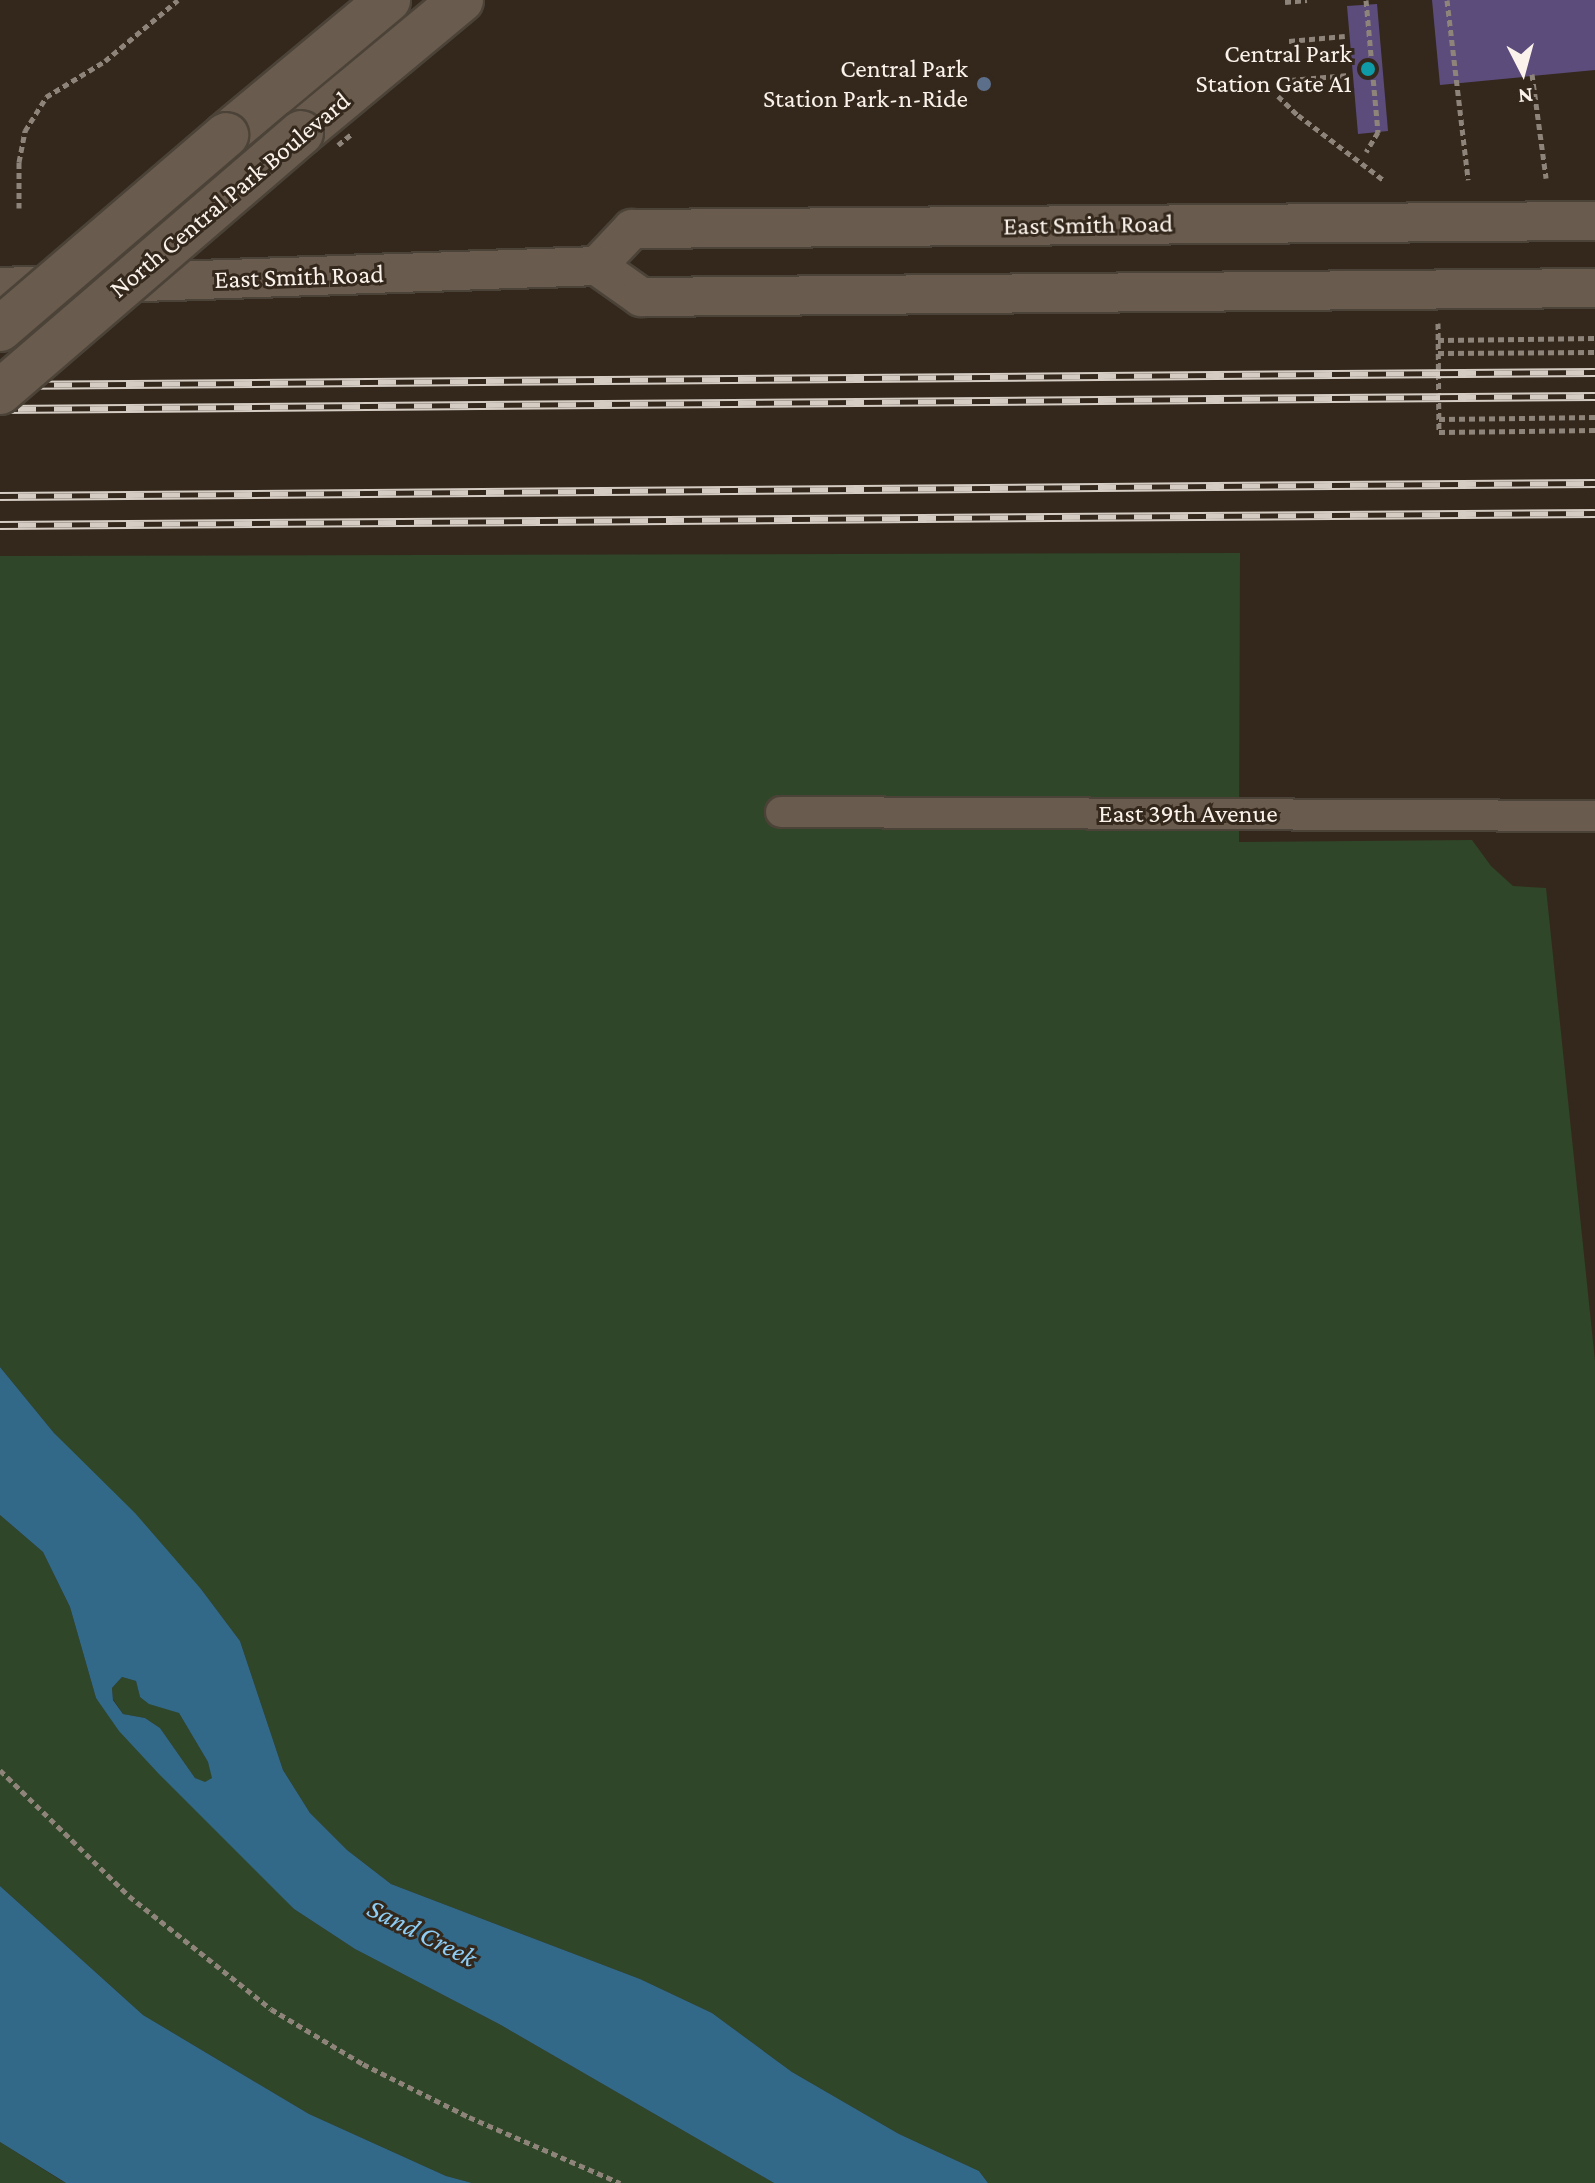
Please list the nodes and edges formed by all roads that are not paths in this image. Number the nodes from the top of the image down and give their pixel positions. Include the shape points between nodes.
1 (388, 0) edge
2 (461, 0) edge
3 (1595, 221) edge
4 (597, 266) junction
5 (0, 287) edge
6 (1595, 288) edge
7 (0, 329) edge
8 (0, 392) edge
9 (781, 812) dead end
10 (1595, 816) edge

1 - 7 main road, North Central Park Boulevard, bridge
2 - 8 main road, North Central Park Boulevard, bridge
3 - 4 street, East Smith Road via 632,229
4 - 5 street, East Smith Road
4 - 6 street via 641,297
9 - 10 street, East 39th Avenue

